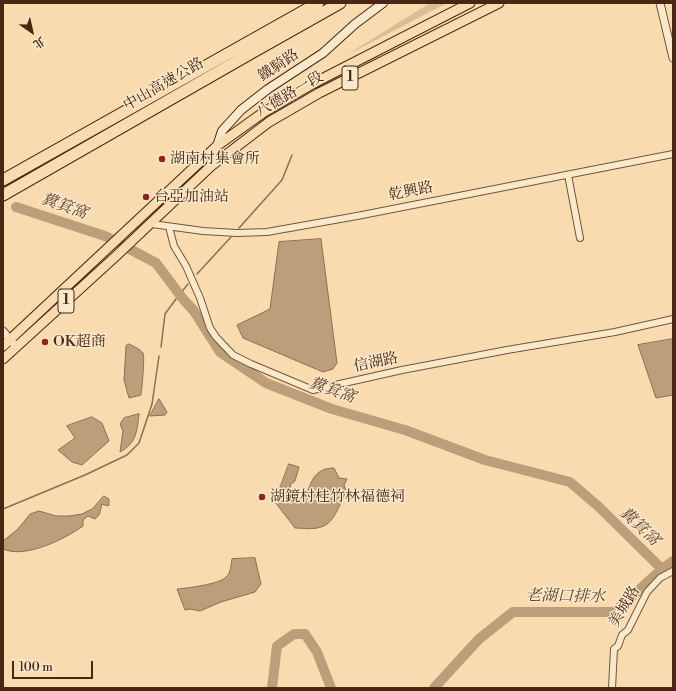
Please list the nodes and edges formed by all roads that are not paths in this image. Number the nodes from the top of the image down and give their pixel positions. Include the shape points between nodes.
1 (318, 3) edge
2 (340, 3) edge
3 (383, 3) edge
4 (470, 3) edge
5 (499, 3) edge
6 (660, 3) edge
7 (673, 58) edge
8 (218, 145) junction
9 (673, 154) edge
10 (210, 167) junction
11 (568, 175) junction
12 (3, 180) edge
13 (3, 195) edge
14 (152, 224) junction
15 (170, 227) junction
16 (580, 238) dead end
17 (673, 319) edge
18 (3, 331) edge
19 (8, 343) edge
20 (3, 358) edge
21 (673, 571) edge
22 (612, 688) edge

1 - 12 highway, 中山高速公路
2 - 13 highway, 中山高速公路
3 - 8 main road, 鐵騎路 via 323,53 241,110 222,131
4 - 8 main road, 八德路一段 / 1 via 312,84 264,112
5 - 10 main road, 八德路一段 / 1 via 319,93 269,122
6 - 7 street
8 - 10 main road, 鐵騎路
8 - 19 main road, 八德路一段 / 1
9 - 11 street, 乾興路
10 - 14 main road, 八德路一段 / 1
11 - 15 street, 乾興路 via 267,232 203,231
11 - 16 street
14 - 15 street, 乾興路
14 - 19 main road, 八德路一段 / 1
15 - 17 street, 信湖路 via 174,246 186,266 210,328 216,337 233,355 313,390 402,370 615,332
18 - 19 street
19 - 20 main road, 1
21 - 22 street, 美城路 via 660,578 647,592 628,630 614,649

